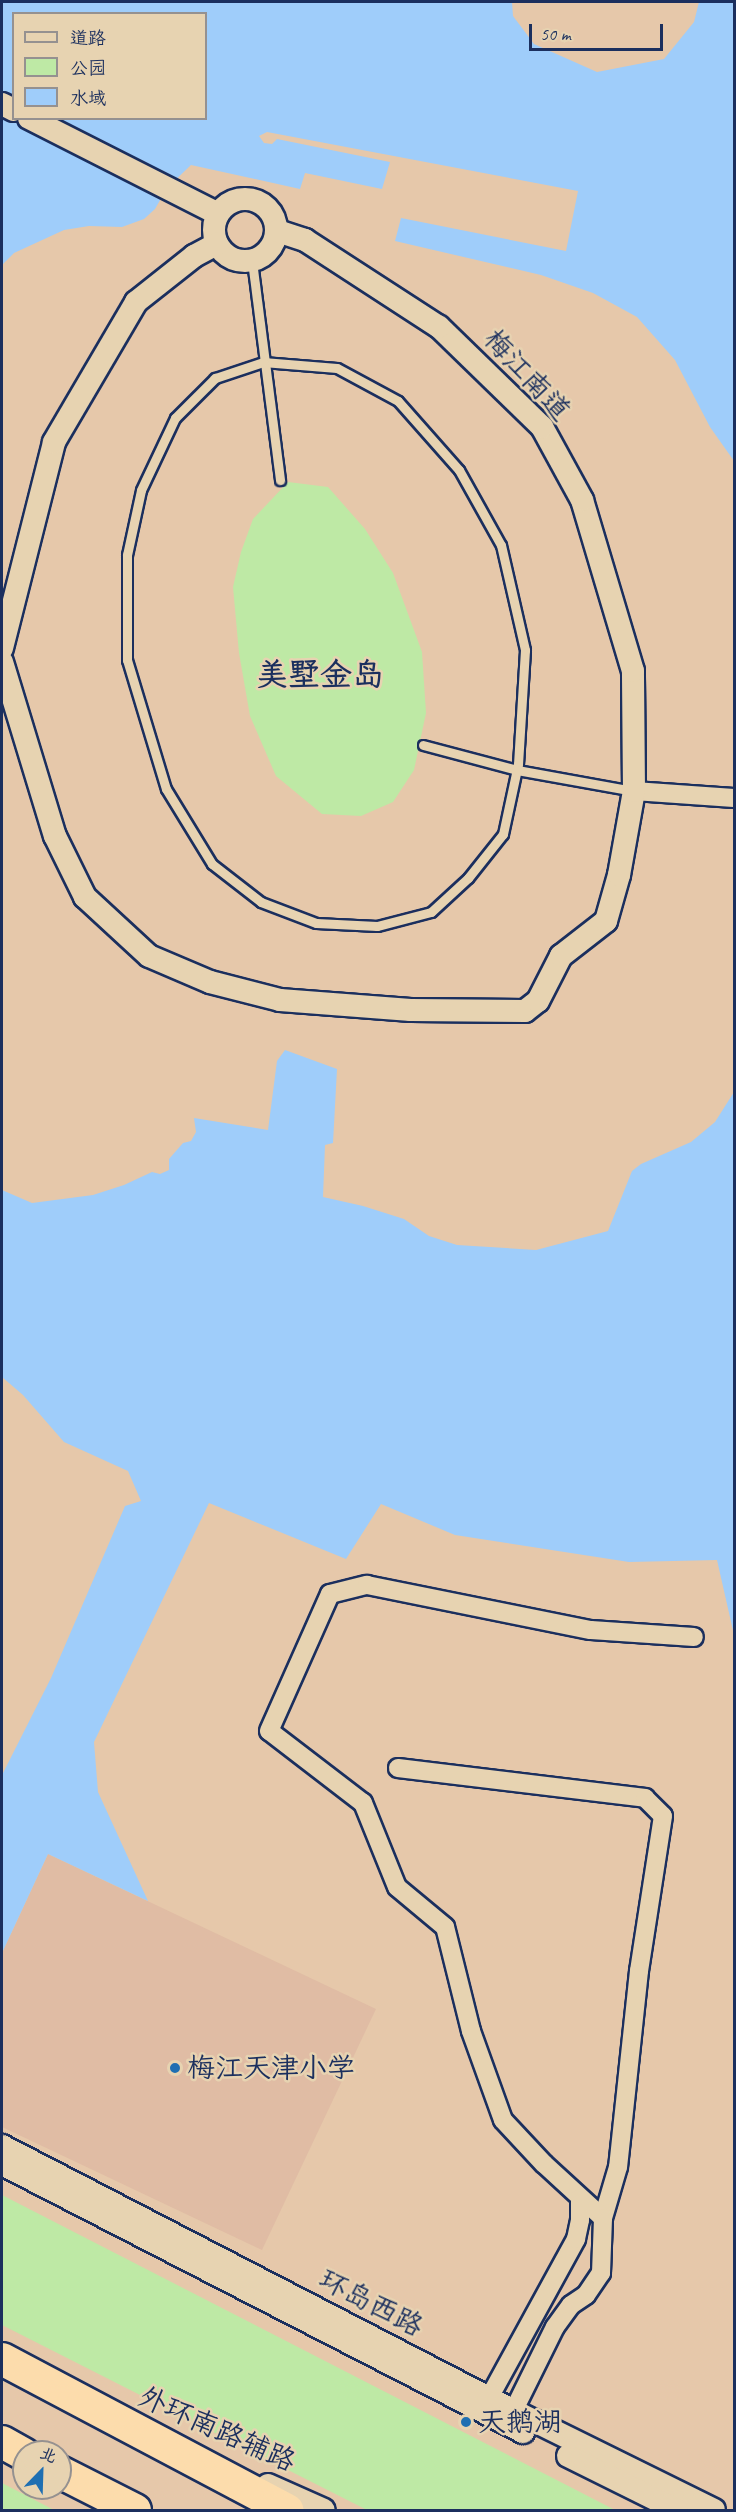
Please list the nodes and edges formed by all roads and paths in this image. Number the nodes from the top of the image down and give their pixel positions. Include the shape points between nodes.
1 (33, 120) edge
2 (210, 210) junction
3 (277, 231) junction
4 (217, 244) junction
5 (252, 261) junction
6 (263, 363) junction
7 (280, 480) dead end
8 (2, 648) edge
9 (2, 662) edge
10 (423, 745) dead end
11 (517, 770) junction
12 (634, 791) junction
13 (735, 798) edge
14 (694, 1637) dead end
15 (398, 1768) dead end
16 (2, 2146) edge
17 (2, 2164) edge
18 (580, 2199) junction
19 (603, 2218) junction
20 (2, 2359) edge
21 (84, 2402) junction
22 (486, 2405) junction
23 (510, 2418) junction
24 (72, 2478) edge
25 (135, 2511) edge
26 (286, 2511) edge
27 (324, 2511) edge
28 (677, 2511) edge
29 (714, 2511) edge

1 - 2 street
2 - 3 street via 233,201 254,200 271,212
2 - 4 street
3 - 5 street via 269,250
3 - 12 street, 梅江南道 via 305,240 439,327 542,427 582,500 633,671
4 - 5 street via 232,259
4 - 8 street via 194,256 136,302 54,442
5 - 6 lane
6 - 7 lane
6 - 11 lane via 338,369 398,401 459,470 501,545 525,650
6 - 11 lane via 215,378 175,418 141,490 127,555 127,660 166,789 212,864 261,902 316,923 377,926 431,912 468,878 502,834
9 - 12 street, 梅江南道 via 55,836 85,897 149,956 210,982 280,1000 411,1010 525,1011 538,1001 561,956 606,921
10 - 11 lane
11 - 12 lane
12 - 13 street
14 - 18 street via 591,1630 367,1585 330,1594 269,1731 363,1803 397,1887 445,1926 471,2031 503,2120
15 - 19 street via 645,1798 663,1816 639,1971 618,2167
16 - 22 street, 环岛西路
17 - 22 street, 环岛西路
18 - 19 street
18 - 22 street via 576,2239
19 - 23 street via 601,2273 555,2327
20 - 21 highway
21 - 26 highway
21 - 27 street, 外环南路辅路
22 - 23 street, 环岛西路
23 - 28 street, 环岛西路
23 - 29 street, 环岛西路
24 - 25 highway

